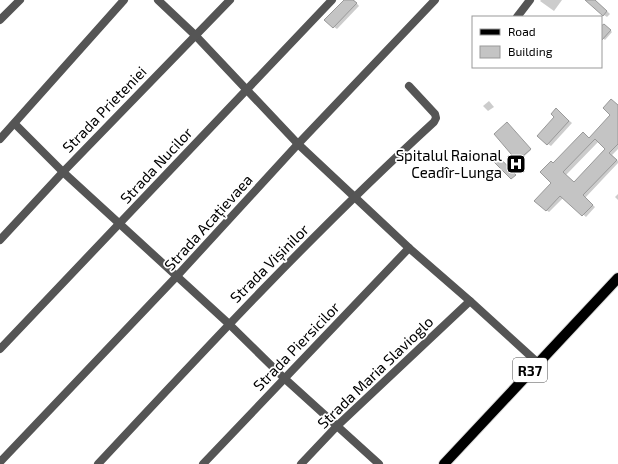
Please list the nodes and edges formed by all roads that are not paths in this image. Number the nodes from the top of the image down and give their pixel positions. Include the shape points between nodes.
1 (20, 0) edge
2 (124, 0) edge
3 (158, 0) edge
4 (230, 0) edge
5 (332, 0) edge
6 (435, 0) edge
7 (530, 0) edge
8 (518, 16) edge
9 (0, 20) edge
10 (195, 35) junction
11 (409, 86) dead end
12 (246, 89) junction
13 (15, 124) junction
14 (0, 139) edge
15 (298, 144) junction
16 (63, 172) junction
17 (355, 196) junction
18 (120, 224) junction
19 (0, 240) edge
20 (409, 248) junction
21 (177, 276) junction
22 (618, 278) edge
23 (470, 301) junction
24 (229, 324) junction
25 (0, 350) edge
26 (537, 362) junction
27 (284, 378) junction
28 (337, 426) junction
29 (0, 462) edge
30 (98, 464) edge
31 (202, 464) edge
32 (301, 464) edge
33 (379, 464) edge
34 (444, 464) edge

1 - 9 street
2 - 13 street
3 - 10 street
4 - 10 street, Strada Prieteniei
5 - 12 street, Strada Nucilor
6 - 15 street, Strada Acațievaea
7 - 8 street
10 - 12 street
10 - 16 street, Strada Prieteniei
11 - 17 street, Strada Vișinilor via 436,118
12 - 15 street
12 - 18 street, Strada Nucilor
13 - 14 street
13 - 16 street
15 - 17 street
15 - 21 street, Strada Acațievaea
16 - 18 street
16 - 19 street, Strada Prieteniei
17 - 20 street
17 - 24 street, Strada Vișinilor
18 - 21 street
18 - 25 street, Strada Nucilor
20 - 23 street
20 - 27 street, Strada Piersicilor
21 - 24 street
21 - 29 street, Strada Acațievaea
22 - 26 main road, R37
23 - 26 street
23 - 28 street, Strada Maria Slavioglo
24 - 27 street
24 - 30 street, Strada Vișinilor
26 - 34 main road, R37
27 - 28 street
27 - 31 street, Strada Piersicilor
28 - 32 street, Strada Maria Slavioglo
28 - 33 street

